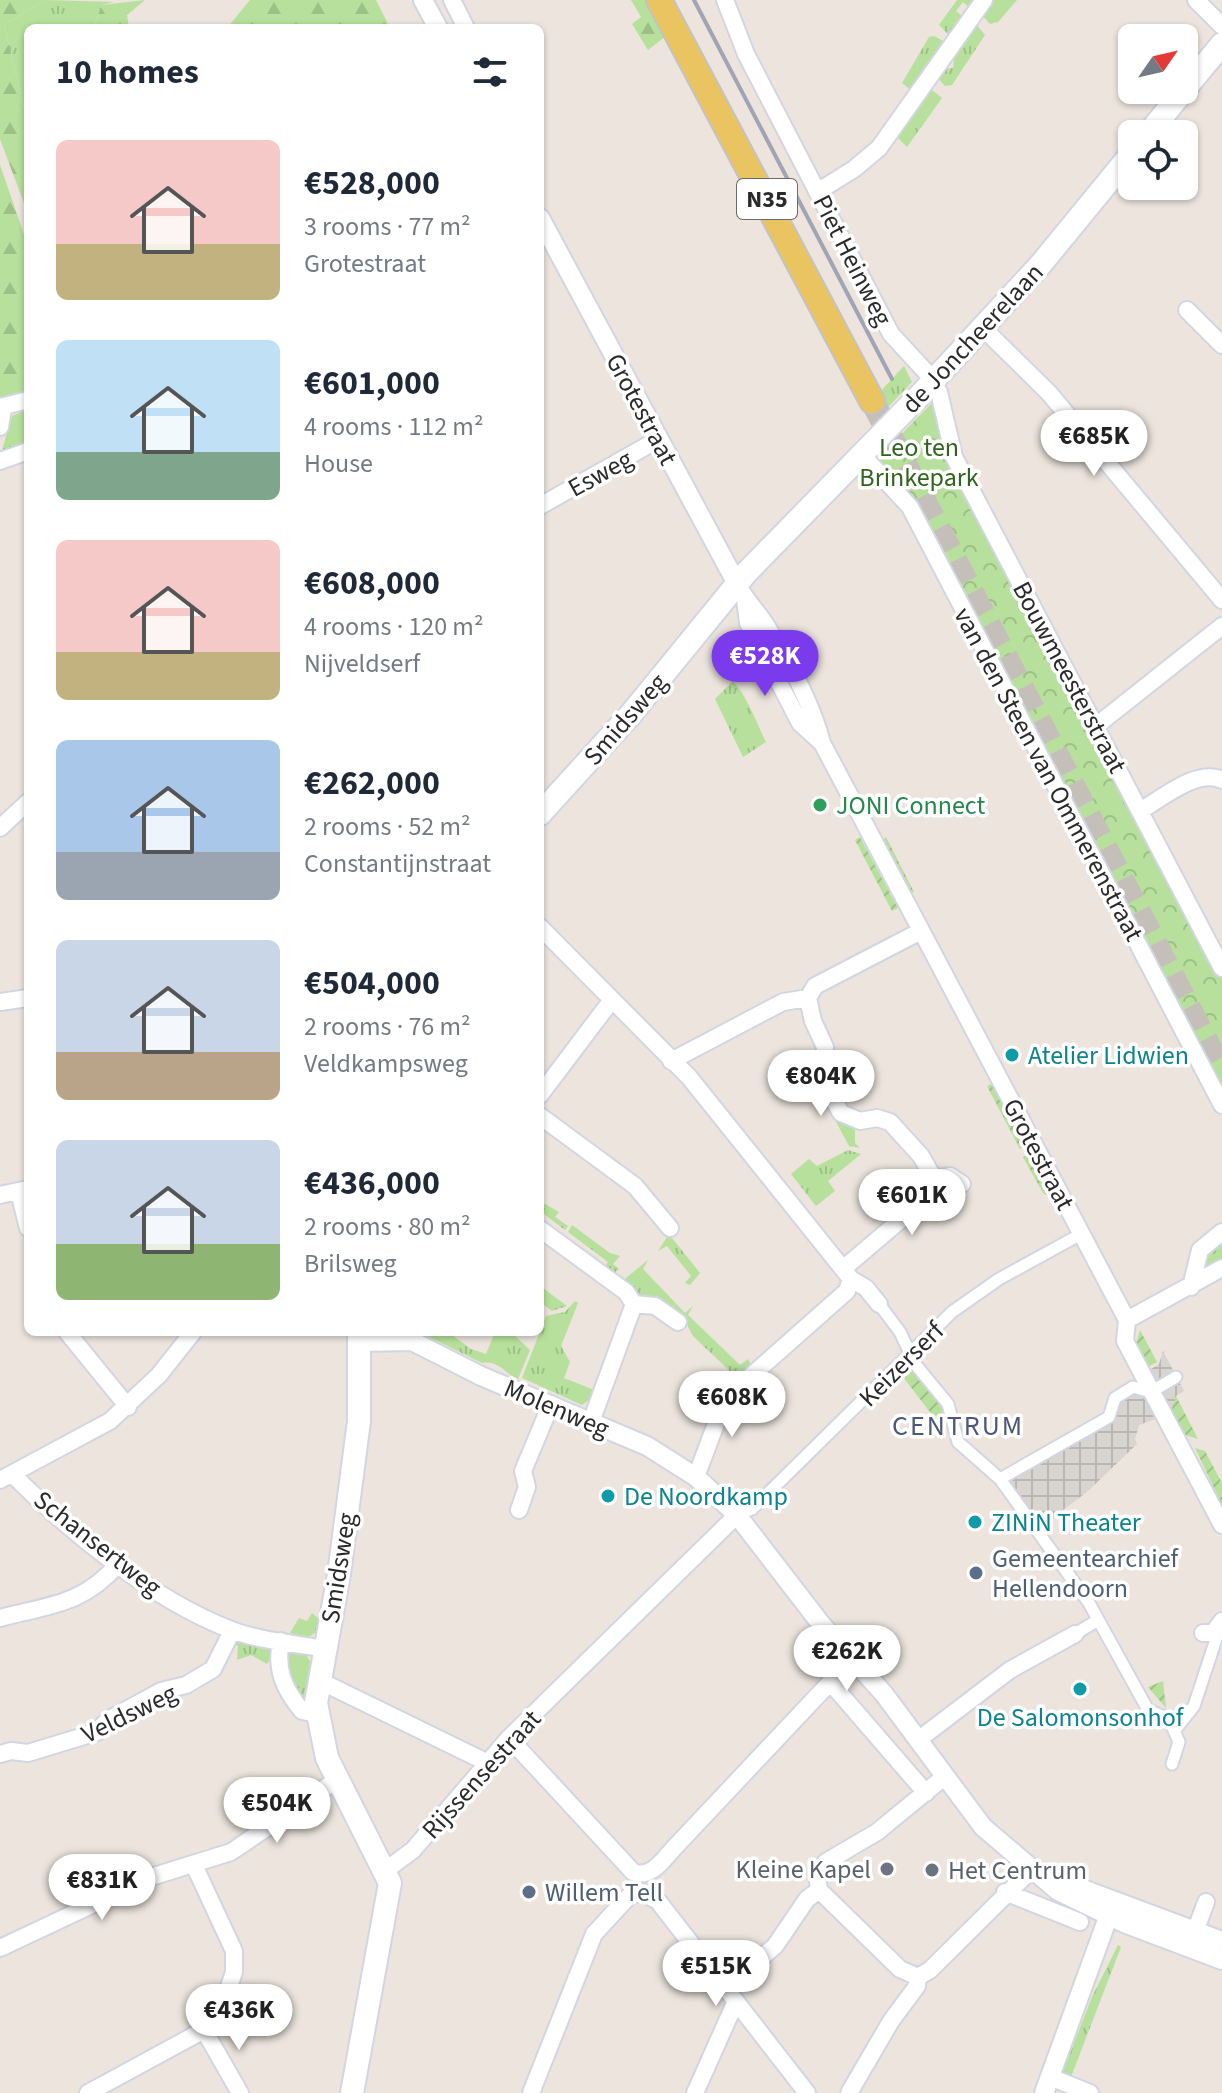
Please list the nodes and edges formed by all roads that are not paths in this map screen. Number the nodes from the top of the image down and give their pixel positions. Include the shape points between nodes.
1 (423, 0) edge
2 (452, 0) edge
3 (659, 0) edge
4 (673, 0) edge
5 (725, 0) edge
6 (984, 0) edge
7 (1196, 0) edge
8 (436, 24) edge
9 (464, 24) edge
10 (1222, 26) edge
11 (1222, 44) edge
12 (1198, 73) edge
13 (1173, 104) edge
14 (1159, 120) edge
15 (1118, 170) edge
16 (817, 192) junction
17 (544, 225) edge
18 (1187, 310) dead end
19 (986, 331) junction
20 (1220, 339) edge
21 (931, 380) junction
22 (24, 401) edge
23 (2, 407) edge
24 (0, 427) edge
25 (659, 439) junction
26 (24, 452) edge
27 (862, 455) junction
28 (0, 461) edge
29 (544, 504) edge
30 (741, 591) junction
31 (1222, 600) edge
32 (1222, 626) edge
33 (1096, 726) junction
34 (1222, 780) edge
35 (24, 806) edge
36 (544, 810) edge
37 (1140, 811) junction
38 (0, 828) edge
39 (544, 931) edge
40 (921, 931) junction
41 (1222, 968) edge
42 (808, 998) junction
43 (24, 999) edge
44 (611, 1001) junction
45 (0, 1002) edge
46 (671, 1061) junction
47 (544, 1090) edge
48 (1222, 1105) edge
49 (544, 1119) edge
50 (934, 1179) junction
51 (962, 1184) dead end
52 (24, 1191) edge
53 (0, 1195) edge
54 (670, 1228) dead end
55 (544, 1232) edge
56 (1222, 1232) edge
57 (1081, 1234) junction
58 (1222, 1268) edge
59 (847, 1274) junction
60 (1191, 1287) junction
61 (634, 1304) junction
62 (879, 1304) joint
63 (1127, 1320) junction
64 (678, 1322) dead end
65 (70, 1336) edge
66 (190, 1336) edge
67 (365, 1337) edge
68 (911, 1354) junction
69 (1176, 1377) dead end
70 (1151, 1392) junction
71 (551, 1404) junction
72 (128, 1407) junction
73 (591, 1422) junction
74 (981, 1464) junction
75 (969, 1473) dead end
76 (6, 1477) edge
77 (696, 1477) junction
78 (1000, 1479) junction
79 (519, 1510) dead end
80 (737, 1515) junction
81 (1222, 1525) edge
82 (118, 1564) junction
83 (0, 1618) edge
84 (1098, 1620) junction
85 (1221, 1624) edge
86 (232, 1631) junction
87 (1203, 1633) dead end
88 (1075, 1634) joint
89 (281, 1641) junction
90 (325, 1649) junction
91 (852, 1659) junction
92 (318, 1680) junction
93 (830, 1682) junction
94 (316, 1714) junction
95 (1174, 1731) junction
96 (509, 1738) junction
97 (918, 1740) junction
98 (0, 1754) edge
99 (486, 1762) junction
100 (1172, 1764) dead end
101 (944, 1777) junction
102 (338, 1779) junction
103 (926, 1793) junction
104 (194, 1865) junction
105 (1032, 1869) junction
106 (386, 1870) junction
107 (819, 1890) junction
108 (1005, 1892) junction
109 (1206, 1902) dead end
110 (1120, 1912) junction
111 (1080, 1922) dead end
112 (1192, 1940) junction
113 (1222, 1941) edge
114 (0, 1948) edge
115 (1222, 1960) edge
116 (918, 1977) junction
117 (731, 1995) junction
118 (204, 2030) junction
119 (1047, 2085) edge
120 (88, 2093) edge
121 (240, 2093) edge
122 (352, 2093) edge
123 (531, 2093) edge
124 (695, 2093) edge
125 (807, 2093) edge
126 (849, 2093) edge
127 (1090, 2093) edge

1 - 8 street
2 - 9 street
3 - 4 main road, N35 via 876,396
5 - 16 street, Piet Heinweg via 746,54
6 - 16 street via 879,148
7 - 10 street
11 - 12 main road
13 - 14 main road
15 - 19 main road, de Joncheerelaan
16 - 21 street, Piet Heinweg via 891,334
17 - 25 street, Grotestraat
18 - 20 street
19 - 21 main road, de Joncheerelaan
19 - 31 street via 1049,393
21 - 27 main road, de Joncheerelaan
21 - 33 street, Bouwmeesterstraat via 954,457
22 - 23 street
23 - 24 street
25 - 29 street, Esweg
25 - 30 street, Grotestraat
26 - 28 street
27 - 30 main road, de Joncheerelaan
27 - 48 street, van den Steen van Ommerenstraat via 910,507
30 - 36 main road, Smidsweg
30 - 40 street, Grotestraat via 765,624 780,668 818,723 822,743
32 - 33 street
33 - 37 street, Bouwmeesterstraat
34 - 37 street via 1193,781
35 - 38 street
37 - 41 street, Bouwmeesterstraat
39 - 44 street
40 - 42 street via 815,986
40 - 57 street, Grotestraat
42 - 46 street via 783,1002
42 - 50 street via 825,1047 822,1079 841,1113 860,1121 890,1122
43 - 45 street
44 - 46 street
44 - 47 street
46 - 59 street
49 - 54 street via 635,1186
50 - 51 street via 950,1176
50 - 59 street via 931,1194
52 - 53 street
55 - 61 street via 626,1292
56 - 60 street via 1200,1250
57 - 63 street, Grotestraat
57 - 68 street, Keizerserf via 987,1287 952,1312
58 - 60 street
59 - 62 street
59 - 77 street via 847,1291 740,1384 717,1421
60 - 63 street
61 - 64 street via 655,1306
61 - 73 street
62 - 68 street
63 - 70 street, Grotestraat via 1125,1341
65 - 72 street
66 - 72 street
67 - 71 street, Molenweg via 412,1341
67 - 90 main road, Smidsweg via 372,1379 359,1421
68 - 74 street via 948,1404 958,1442
68 - 80 street, Keizerserf via 752,1509
69 - 70 street
70 - 78 street via 1133,1387 1115,1398 1109,1417
70 - 81 street, Grotestraat
71 - 73 street, Molenweg
71 - 79 street via 523,1471 527,1487
72 - 76 street via 59,1452
73 - 77 street, Molenweg via 647,1446
74 - 75 street
74 - 78 street
76 - 82 street, Schansertweg
77 - 80 street, Molenweg
78 - 84 street
80 - 91 street, Molenweg
80 - 96 street, Rijssensestraat
82 - 83 street via 79,1598
82 - 86 street, Schansertweg
84 - 88 street
84 - 95 street via 1148,1710 1169,1719
85 - 87 street via 1213,1633
85 - 95 street via 1194,1706
86 - 89 street, Schansertweg
86 - 98 street, Veldsweg via 213,1669 186,1685 161,1691 108,1720 97,1732 28,1753
88 - 97 street via 1010,1670
89 - 90 street, Schansertweg
89 - 94 street, Smidsweg via 281,1677 302,1711
90 - 92 main road, Smidsweg
91 - 93 street
91 - 97 street, Molenweg
92 - 94 main road, Smidsweg
92 - 99 street
93 - 96 street via 652,1871 643,1874 633,1872
93 - 103 street
94 - 102 main road, Smidsweg via 323,1748
95 - 100 street via 1179,1742
96 - 99 street, Rijssensestraat
97 - 101 street, Molenweg
99 - 106 street, Rijssensestraat via 413,1850
101 - 103 street
101 - 105 street, Molenweg via 983,1827
102 - 104 street via 236,1849
102 - 106 main road, Smidsweg
103 - 107 street via 877,1832 826,1862 817,1875
104 - 114 street via 151,1877
104 - 118 street via 235,1958 225,2002
105 - 108 street
105 - 110 street, Molenweg via 1058,1891
106 - 122 main road via 391,1888
107 - 116 street via 900,1969
107 - 117 street
108 - 111 street
108 - 116 street
109 - 112 street
110 - 112 street, Molenweg
110 - 119 street
112 - 113 street
112 - 115 street
116 - 126 street
117 - 123 street via 658,1901 641,1892 629,1896 594,1934
117 - 124 street
117 - 125 street
118 - 120 street
118 - 121 street
119 - 127 street

